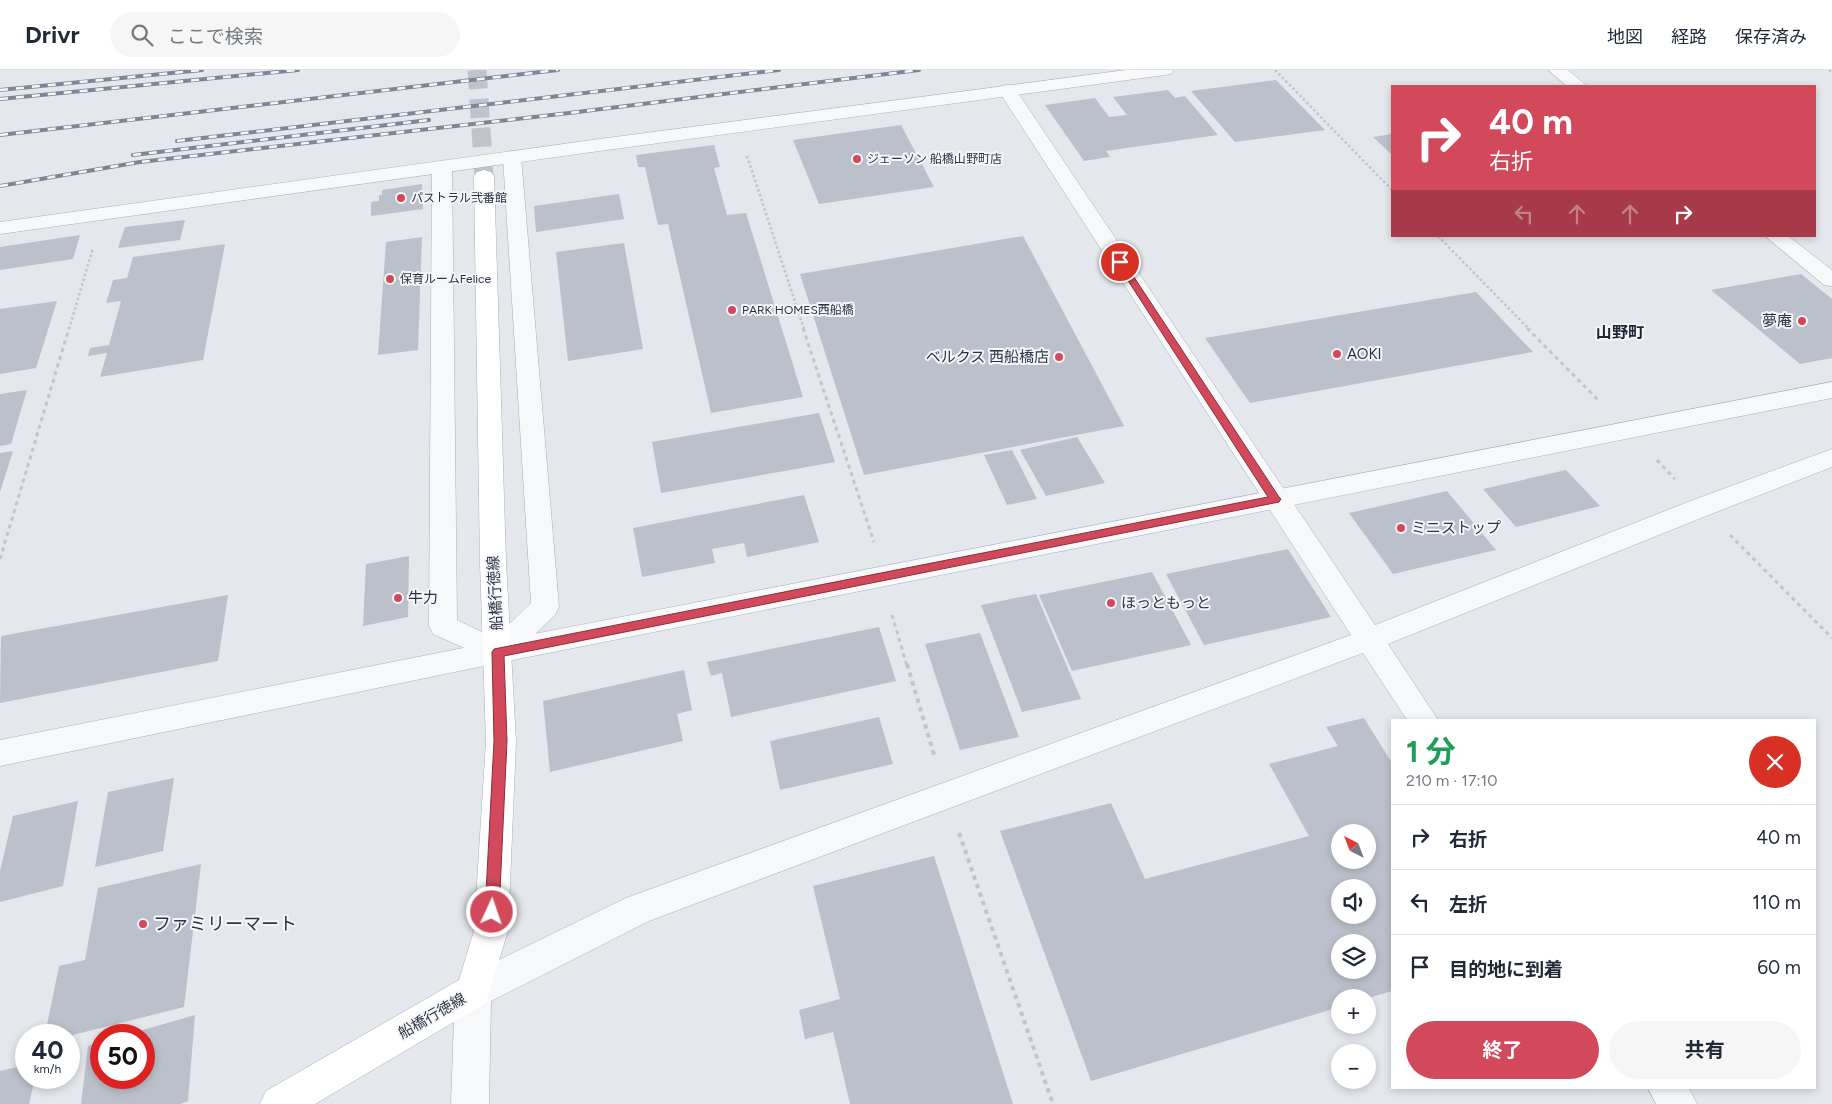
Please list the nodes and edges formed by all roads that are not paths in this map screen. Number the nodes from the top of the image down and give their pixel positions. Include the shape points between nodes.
1 (1165, 70) edge
2 (1557, 70) edge
3 (1577, 85) edge
4 (1007, 90) junction
5 (512, 157) junction
6 (442, 167) junction
7 (484, 176) tunnel mouth
8 (0, 228) edge
9 (1776, 237) edge
10 (1832, 280) edge
11 (1832, 390) edge
12 (1832, 458) edge
13 (1275, 499) junction
14 (1370, 639) junction
15 (498, 652) junction
16 (1422, 719) edge
17 (0, 753) edge
18 (474, 991) junction
19 (1668, 1089) edge
20 (279, 1104) edge
21 (470, 1104) edge
22 (1678, 1104) edge

1 - 4 street
2 - 3 street
4 - 5 street
4 - 13 street
5 - 6 street
5 - 15 street via 545,606
6 - 8 street
6 - 15 street via 443,626
7 - 15 main road, 船橋行徳線
9 - 10 street
11 - 13 street
12 - 14 street
13 - 14 street
13 - 15 street
14 - 16 street
14 - 18 street via 638,909
15 - 17 street
15 - 18 main road, 船橋行徳線 via 500,741 491,931
18 - 20 main road, 船橋行徳線
18 - 21 street
19 - 22 street

